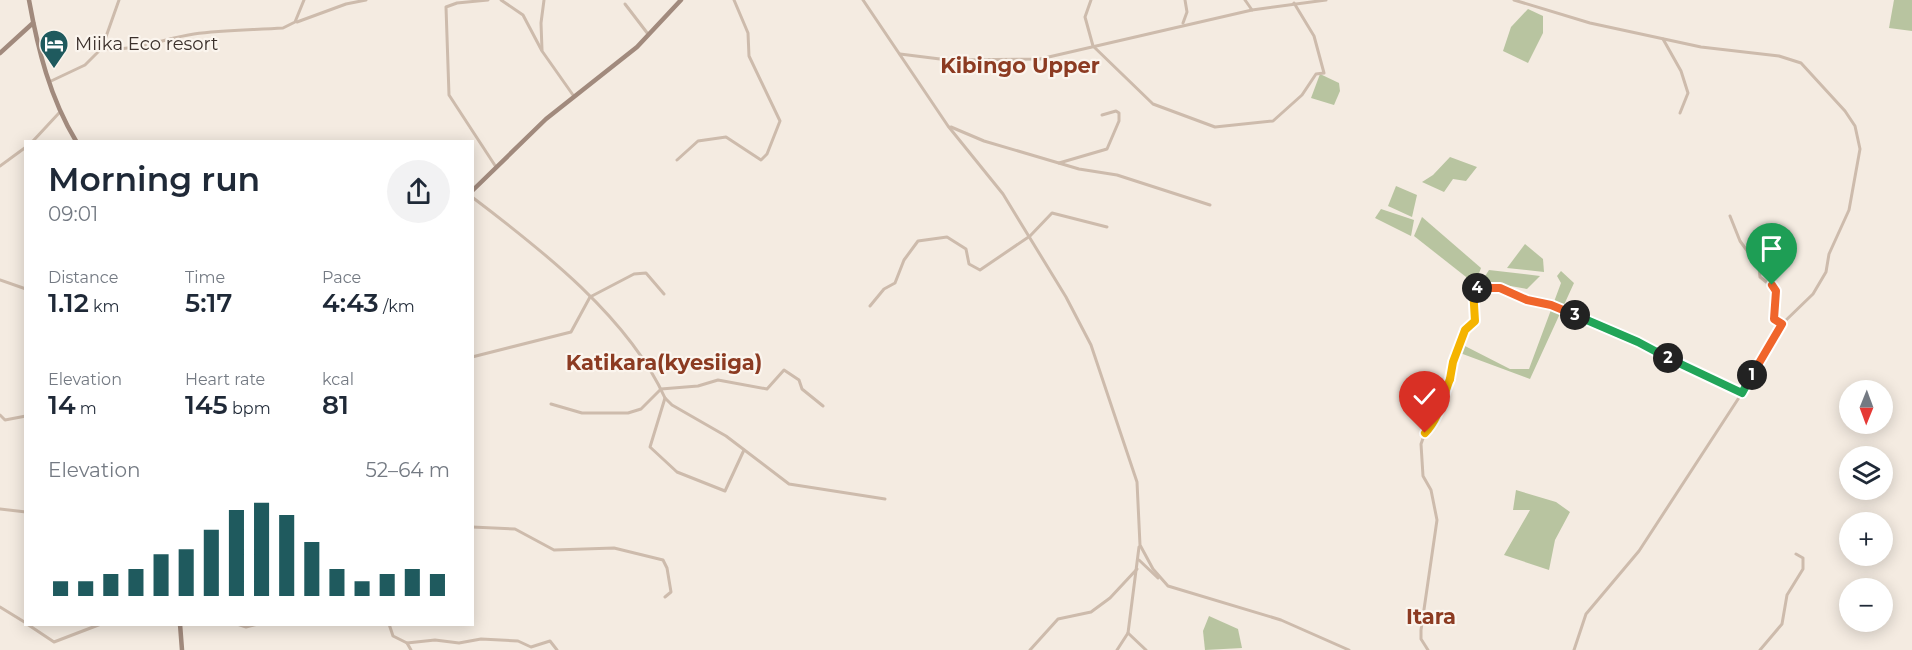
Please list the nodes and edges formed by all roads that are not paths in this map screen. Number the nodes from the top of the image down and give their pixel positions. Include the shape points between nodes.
1 (28, 0) edge
2 (120, 0) edge
3 (304, 0) edge
4 (366, 0) edge
5 (488, 0) edge
6 (501, 0) edge
7 (544, 0) edge
8 (681, 0) edge
9 (735, 0) edge
10 (863, 0) edge
11 (1091, 0) edge
12 (1185, 0) edge
13 (1245, 0) edge
14 (1326, 0) edge
15 (1514, 0) edge
16 (1294, 3) junction
17 (625, 4) dead end
18 (1252, 10) junction
19 (295, 22) junction
20 (33, 23) junction
21 (1178, 26) junction
22 (648, 34) junction
23 (1662, 38) junction
24 (1093, 46) junction
25 (102, 48) junction
26 (542, 51) junction
27 (898, 53) junction
28 (0, 54) edge
29 (49, 82) junction
30 (573, 95) junction
31 (59, 113) junction
32 (1680, 113) dead end
33 (1102, 115) dead end
34 (948, 126) junction
35 (34, 140) edge
36 (75, 140) edge
37 (24, 148) edge
38 (676, 160) dead end
39 (1058, 163) junction
40 (0, 166) edge
41 (496, 167) junction
42 (474, 189) edge
43 (474, 198) edge
44 (1210, 205) dead end
45 (1730, 216) dead end
46 (1107, 227) dead end
47 (1030, 236) junction
48 (0, 280) edge
49 (24, 288) edge
50 (664, 294) dead end
51 (590, 297) junction
52 (870, 306) dead end
53 (1782, 324) junction
54 (474, 356) edge
55 (661, 389) junction
56 (1742, 393) junction
57 (665, 399) junction
58 (551, 404) dead end
59 (823, 406) dead end
60 (0, 415) edge
61 (24, 416) edge
62 (744, 450) junction
63 (885, 499) dead end
64 (0, 509) edge
65 (24, 512) edge
66 (474, 527) edge
67 (1140, 545) junction
68 (1796, 554) dead end
69 (1138, 559) junction
70 (1137, 569) junction
71 (1160, 579) junction
72 (665, 597) dead end
73 (0, 607) edge
74 (24, 623) edge
75 (29, 626) edge
76 (96, 626) edge
77 (180, 626) edge
78 (389, 626) edge
79 (1128, 633) junction
80 (407, 644) junction
81 (182, 650) edge
82 (411, 650) edge
83 (557, 650) edge
84 (1030, 650) edge
85 (1117, 650) edge
86 (1146, 650) edge
87 (1349, 650) edge
88 (1428, 650) edge
89 (1574, 650) edge
90 (1760, 650) edge

1 - 20 main road
2 - 25 street
3 - 19 street
4 - 19 street
5 - 41 street via 451,3 446,7 447,88
6 - 26 street via 523,15
7 - 26 street
8 - 22 main road
9 - 38 street via 748,33 748,56 778,117 778,130 761,159 726,137 698,141
10 - 27 street
11 - 24 street via 1085,18
12 - 21 street via 1185,22
13 - 18 street
14 - 16 street
15 - 23 street via 1590,24
16 - 18 street
16 - 24 street via 1316,39 1324,73 1316,74 1302,95 1269,123 1215,127 1156,105
17 - 22 street
18 - 21 street
19 - 25 street via 283,28 194,34 111,50
20 - 28 main road
20 - 29 main road
21 - 24 street
22 - 30 main road via 637,47
23 - 32 street via 1688,90
23 - 53 street via 1801,63 1855,126 1860,149 1856,181 1828,254 1826,272 1813,294
24 - 27 street via 1040,59 989,61
25 - 29 street via 85,64
26 - 30 street
27 - 34 street
29 - 31 main road
30 - 41 main road
31 - 35 street
31 - 36 main road
33 - 39 street via 1119,113 1107,149
34 - 39 street
34 - 47 street via 1003,194
37 - 40 street
39 - 44 street via 1110,173
41 - 42 main road
43 - 51 street
45 - 53 street via 1740,241 1759,267 1760,277 1775,289 1774,319
46 - 47 street via 1052,213
47 - 52 street via 980,270 969,264 966,249 947,237 918,241 904,260 895,283 884,289
47 - 67 street via 1091,345 1137,482
48 - 49 street
50 - 51 street via 641,272
51 - 54 street via 571,332
51 - 55 street via 635,344
53 - 56 street
55 - 57 street
55 - 58 street via 641,409 628,413 582,413
55 - 59 street via 718,380 767,389 786,370
56 - 88 street via 1551,305 1500,288 1473,288 1474,323 1465,330 1439,416 1423,436 1420,448 1423,476 1431,490 1437,520 1421,630
56 - 89 street via 1639,551 1586,614
57 - 62 street
57 - 62 street via 650,447 677,472 725,491
60 - 61 street via 5,420
62 - 63 street via 789,484
64 - 65 street
66 - 72 street via 515,529 554,550 614,548 663,561 668,568 671,592
67 - 69 street
67 - 71 street
68 - 90 street via 1803,558 1803,569 1789,590 1780,627
69 - 70 street
69 - 71 street
70 - 79 street
70 - 84 street via 1091,612 1058,619
71 - 87 street via 1168,586 1281,620
73 - 74 street
75 - 76 street via 54,642
77 - 81 main road
78 - 80 street via 393,636
79 - 85 street
79 - 86 street
80 - 82 street
80 - 83 street via 481,639 518,641 531,647 550,641

